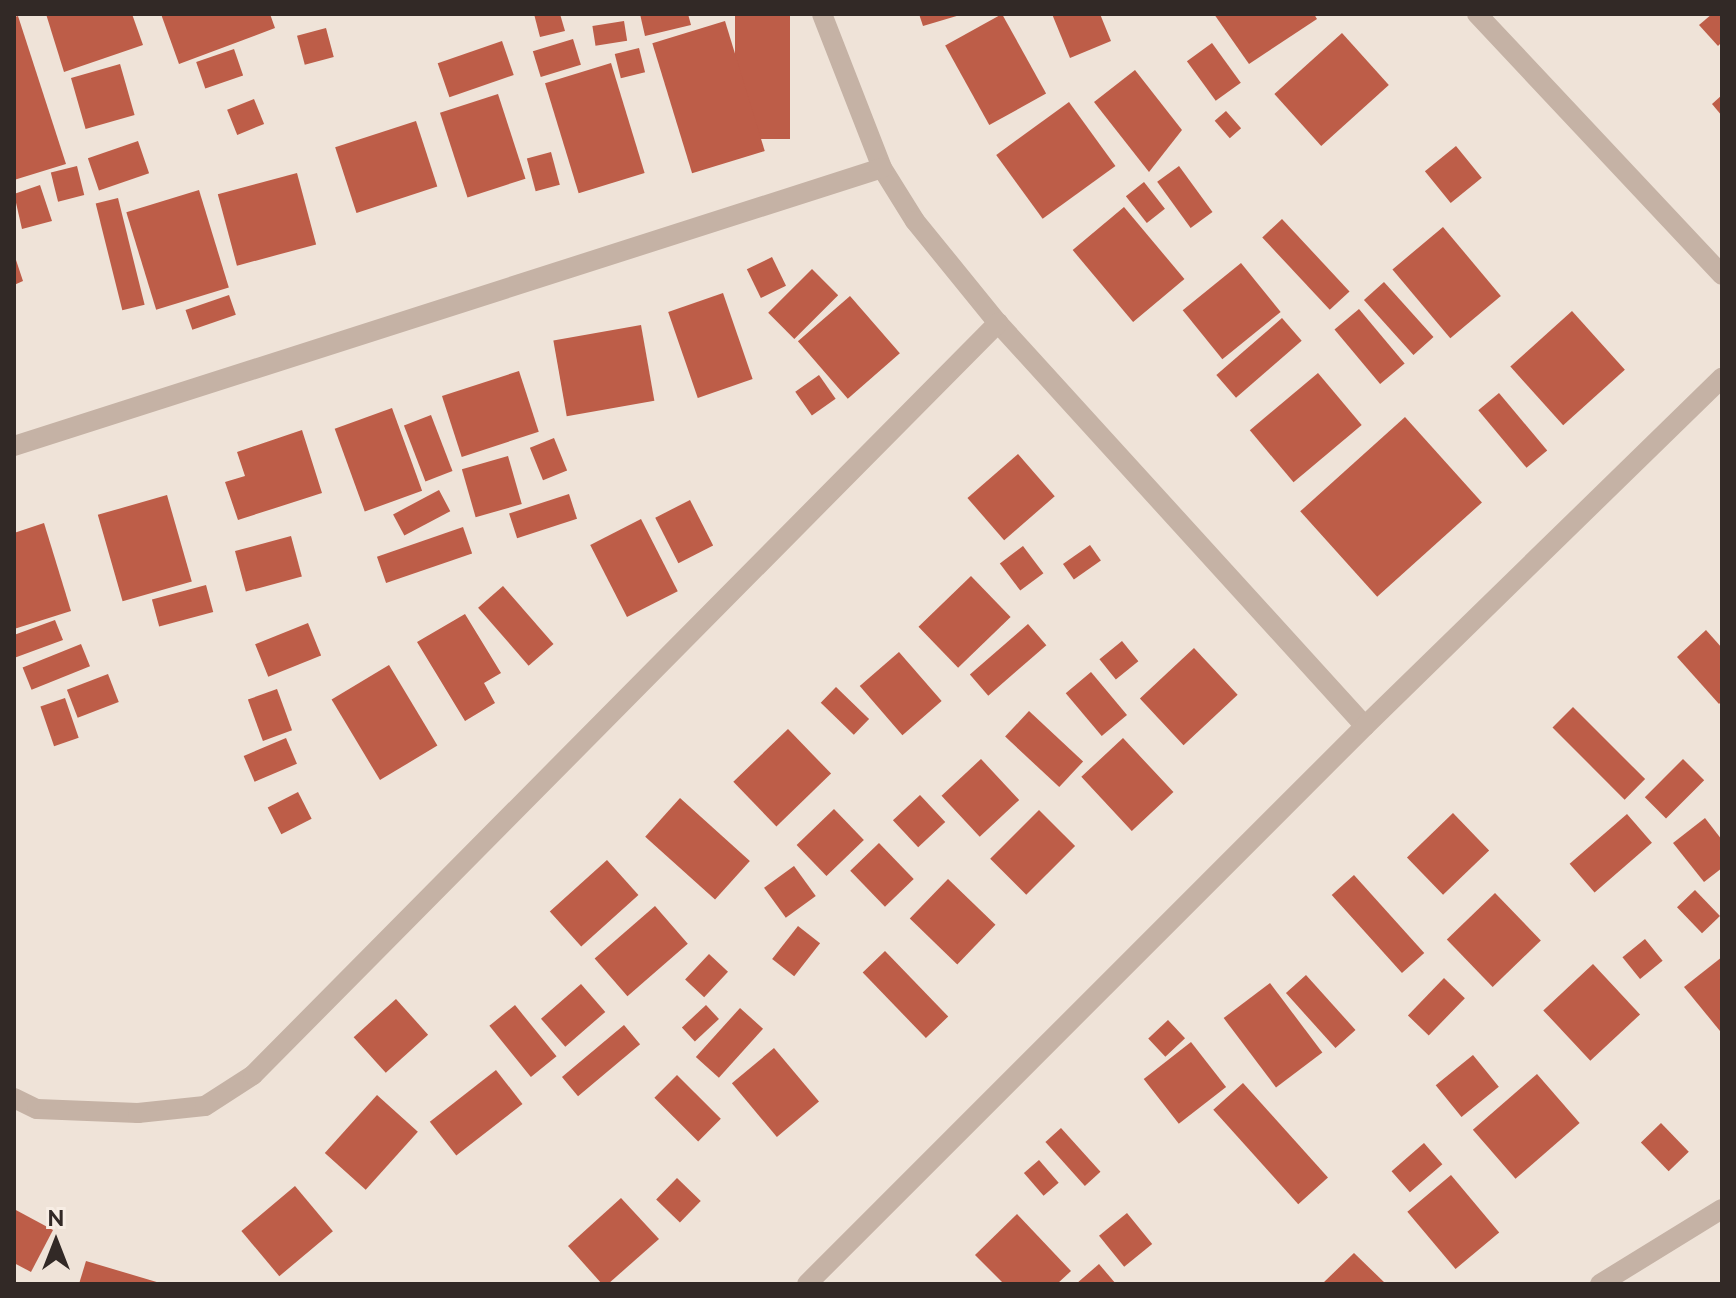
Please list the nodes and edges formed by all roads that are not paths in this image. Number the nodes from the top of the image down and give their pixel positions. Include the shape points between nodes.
1 (822, 14) edge
2 (1477, 14) edge
3 (882, 168) junction
4 (1722, 275) edge
5 (998, 323) junction
6 (1722, 378) edge
7 (14, 446) edge
8 (1365, 726) junction
9 (14, 1098) edge
10 (1722, 1209) edge
11 (807, 1284) edge
12 (1600, 1284) edge

1 - 3 street
2 - 4 street
3 - 5 street via 915,221
3 - 7 street
5 - 8 street
5 - 9 street via 253,1075 205,1106 138,1113 37,1109
6 - 8 street
8 - 11 street
10 - 12 street

